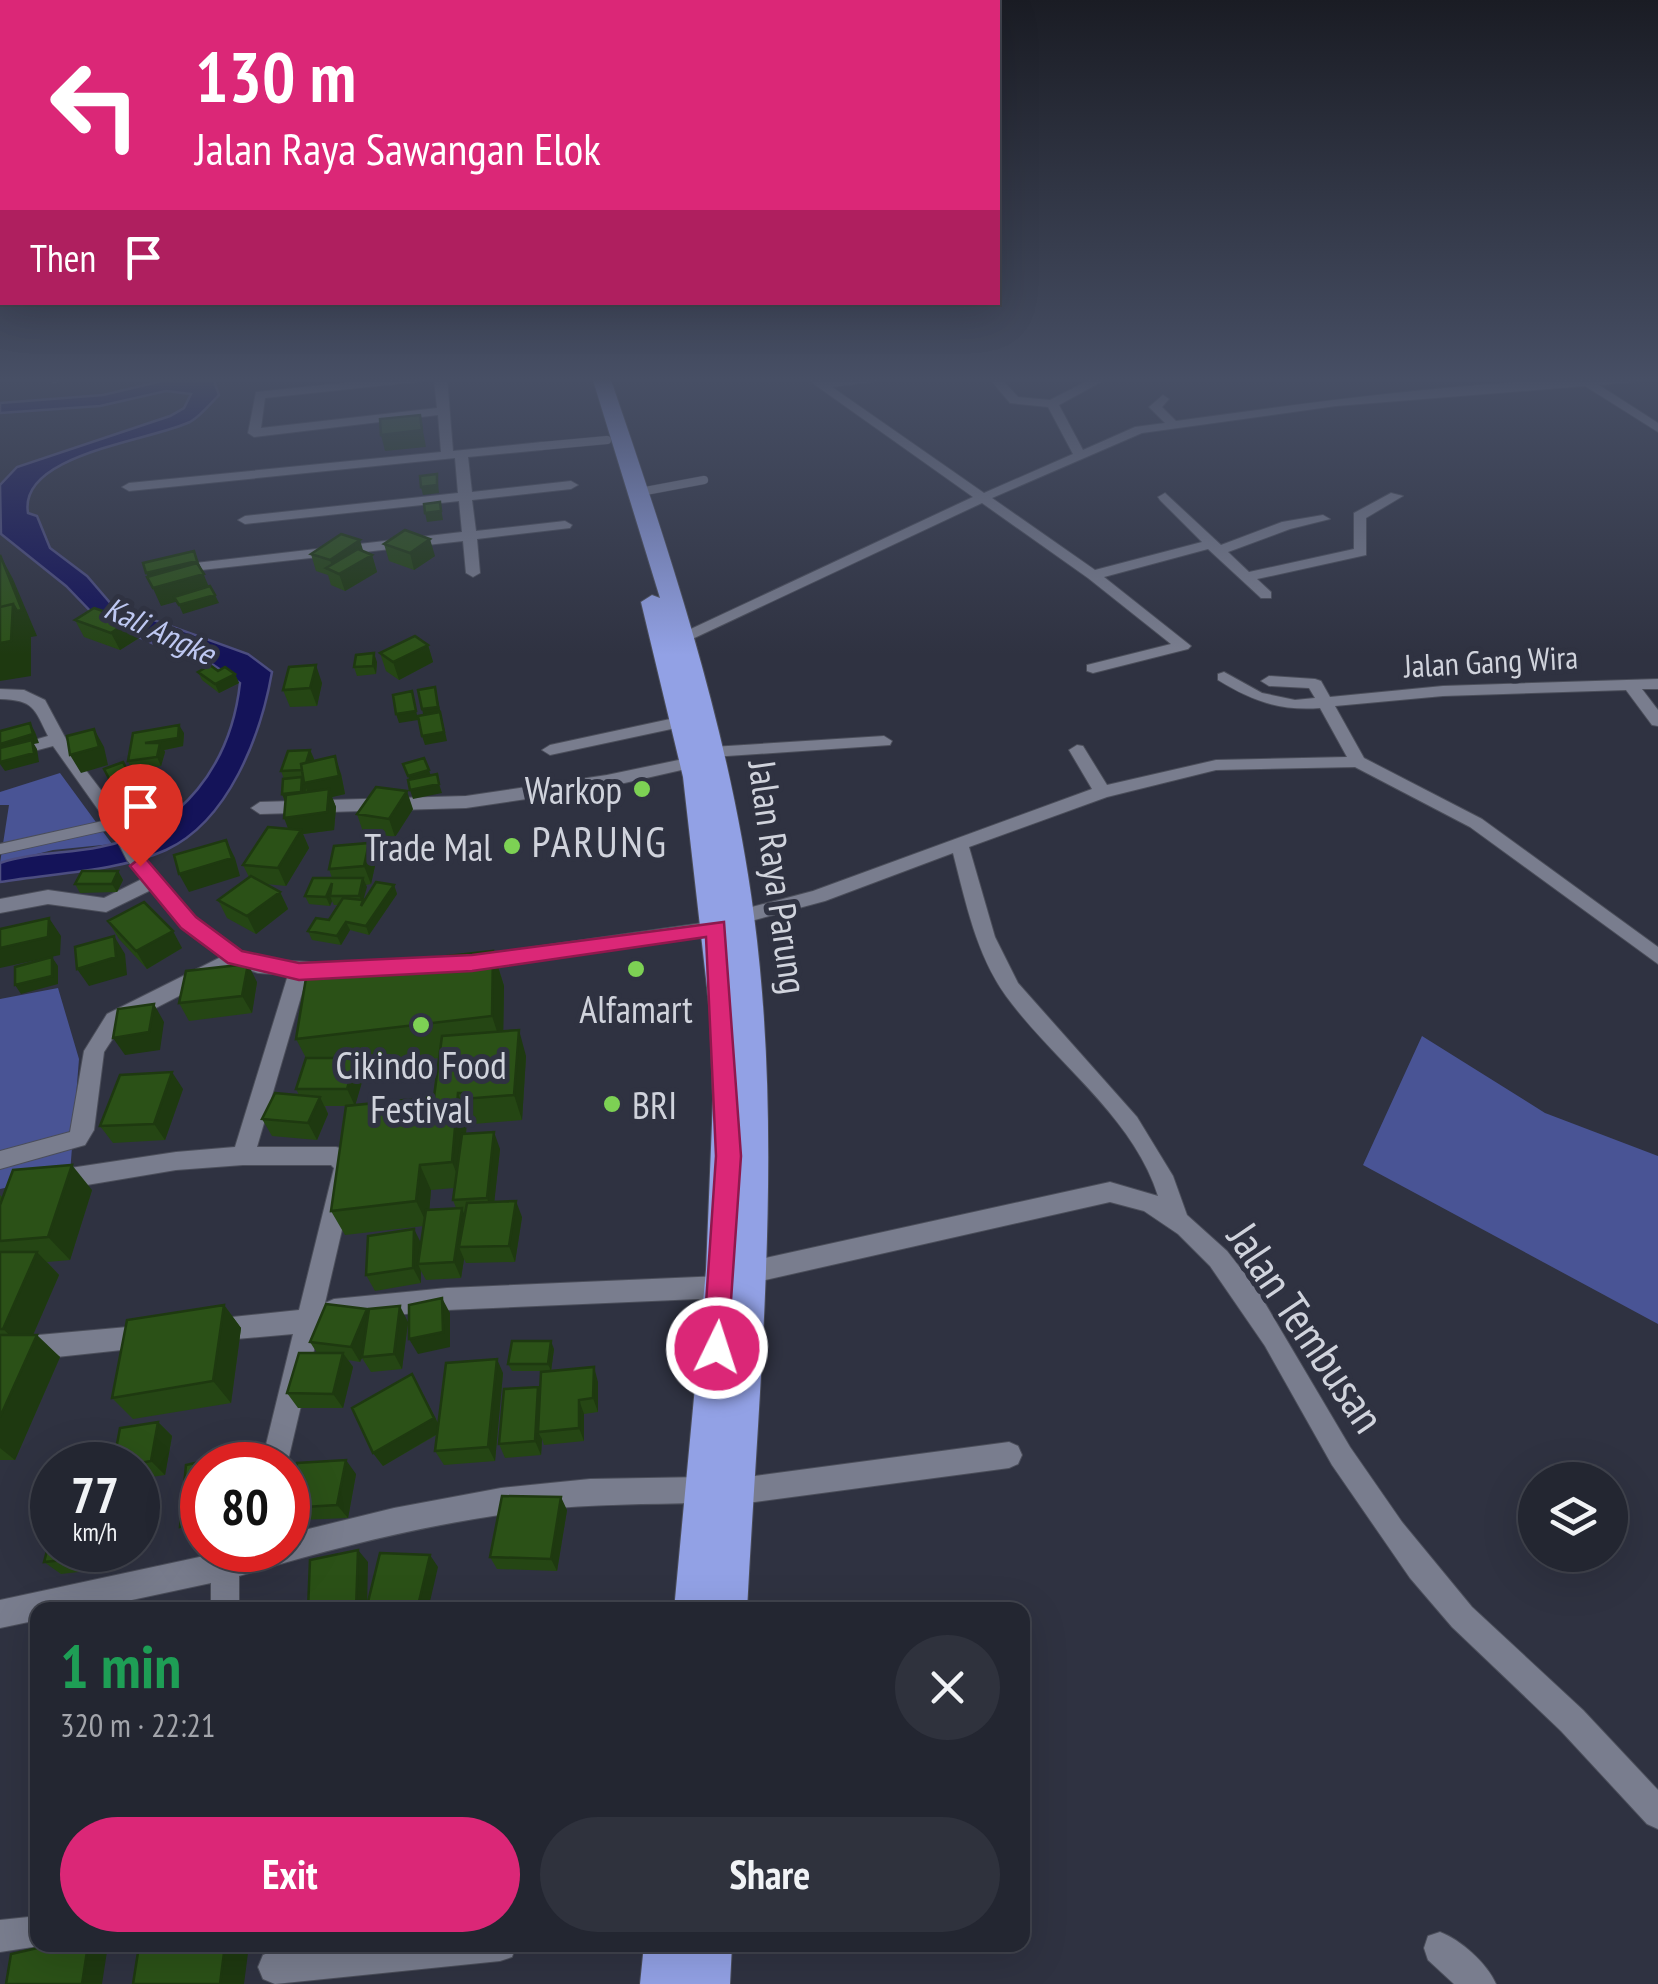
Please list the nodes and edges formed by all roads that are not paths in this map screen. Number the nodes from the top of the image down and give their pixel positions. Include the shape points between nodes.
1 (291, 470) edge
2 (459, 470) edge
3 (616, 470) edge
4 (632, 470) edge
5 (940, 470) edge
6 (1045, 470) edge
7 (704, 480) dead end
8 (570, 485) dead end
9 (129, 486) dead end
10 (640, 492) junction
11 (466, 496) junction
12 (1396, 496) dead end
13 (1165, 497) dead end
14 (980, 498) junction
15 (1323, 519) dead end
16 (244, 520) dead end
17 (565, 525) dead end
18 (469, 536) junction
19 (1215, 548) junction
20 (182, 568) edge
21 (473, 573) dead end
22 (1094, 575) junction
23 (1244, 577) junction
24 (1266, 595) dead end
25 (672, 644) junction
26 (1093, 668) dead end
27 (1224, 678) dead end
28 (1269, 681) dead end
29 (1658, 684) edge
30 (1631, 685) junction
31 (0, 694) edge
32 (1327, 704) junction
33 (684, 721) junction
34 (1658, 721) edge
35 (58, 740) junction
36 (884, 742) dead end
37 (550, 750) dead end
38 (1078, 750) dead end
39 (0, 755) edge
40 (703, 757) junction
41 (1358, 762) junction
42 (1102, 792) junction
43 (260, 808) dead end
44 (121, 831) junction
45 (959, 844) junction
46 (0, 849) edge
47 (152, 882) junction
48 (0, 906) edge
49 (729, 922) junction
50 (1658, 957) edge
51 (236, 958) junction
52 (443, 965) edge
53 (360, 970) edge
54 (299, 971) junction
55 (244, 1156) junction
56 (0, 1160) edge
57 (38, 1183) edge
58 (1176, 1217) junction
59 (752, 1272) junction
60 (722, 1287) junction
61 (307, 1317) junction
62 (38, 1348) edge
63 (729, 1380) junction
64 (279, 1442) edge
65 (1009, 1456) dead end
66 (718, 1491) junction
67 (310, 1542) edge
68 (197, 1572) edge
69 (225, 1572) edge
70 (56, 1602) edge
71 (224, 1602) edge
72 (697, 1602) edge
73 (725, 1602) edge
74 (30, 1608) edge
75 (0, 1614) edge
76 (1658, 1813) edge
77 (30, 1933) edge
78 (0, 1936) edge
79 (1440, 1948) dead end
80 (425, 1952) edge
81 (668, 1952) edge
82 (707, 1952) edge
83 (275, 1966) dead end
84 (665, 1984) edge
85 (705, 1984) edge
86 (1479, 1984) edge

1 - 9 street
2 - 11 street
3 - 25 highway, Jalan Raya Parung
4 - 10 highway, Jalan Raya Parung
5 - 14 street
6 - 14 street
7 - 10 lane
8 - 11 street
10 - 25 highway, Jalan Raya Parung
11 - 16 street
11 - 18 street
12 - 23 street via 1359,516 1361,552
13 - 19 street
14 - 22 street
14 - 25 street
15 - 19 street
17 - 18 street
18 - 20 street
18 - 21 street
19 - 22 street
19 - 23 street
22 - 26 street via 1183,646
23 - 24 street
25 - 33 highway, Jalan Raya Parung
25 - 40 highway, Jalan Raya Parung
27 - 32 street, Jalan Gang Wira via 1277,704
28 - 32 street via 1310,681
29 - 30 street, Jalan Gang Wira
30 - 32 street, Jalan Gang Wira via 1443,691
30 - 34 street
31 - 35 street via 39,703
32 - 41 street
33 - 37 street
33 - 40 highway, Jalan Raya Parung
35 - 39 street
35 - 44 street
36 - 40 street
38 - 42 street
40 - 43 street via 607,781 466,802
40 - 49 highway, Jalan Raya Parung
41 - 42 street via 1216,764
41 - 50 street via 1476,823
42 - 45 street
44 - 46 lane
44 - 47 street
45 - 49 street
45 - 58 street via 1008,985 1140,1139 1170,1190
47 - 48 street via 106,906 48,898
47 - 51 street via 188,922
49 - 52 street
49 - 59 highway, Jalan Raya Parung via 749,1026
49 - 60 highway, Jalan Raya Parung
51 - 54 street
51 - 56 street via 114,1020 94,1051 84,1130 77,1139
53 - 54 street
54 - 55 street
55 - 57 street
55 - 61 street via 344,1159
58 - 59 street, Jalan Tembusan via 1139,1195 1110,1192
58 - 76 street, Jalan Tembusan via 1228,1270 1342,1458 1448,1601
59 - 63 highway, Jalan Raya Parung
60 - 61 street via 448,1299
60 - 63 highway, Jalan Raya Parung
61 - 62 street
61 - 64 street
63 - 66 highway, Jalan Raya Parung
65 - 66 street
66 - 67 street via 511,1500
66 - 72 highway, Jalan Raya Parung
66 - 73 highway, Jalan Raya Parung
68 - 70 street
69 - 71 street
74 - 75 street
77 - 78 street
79 - 86 street
80 - 83 street
81 - 84 highway
82 - 85 highway

